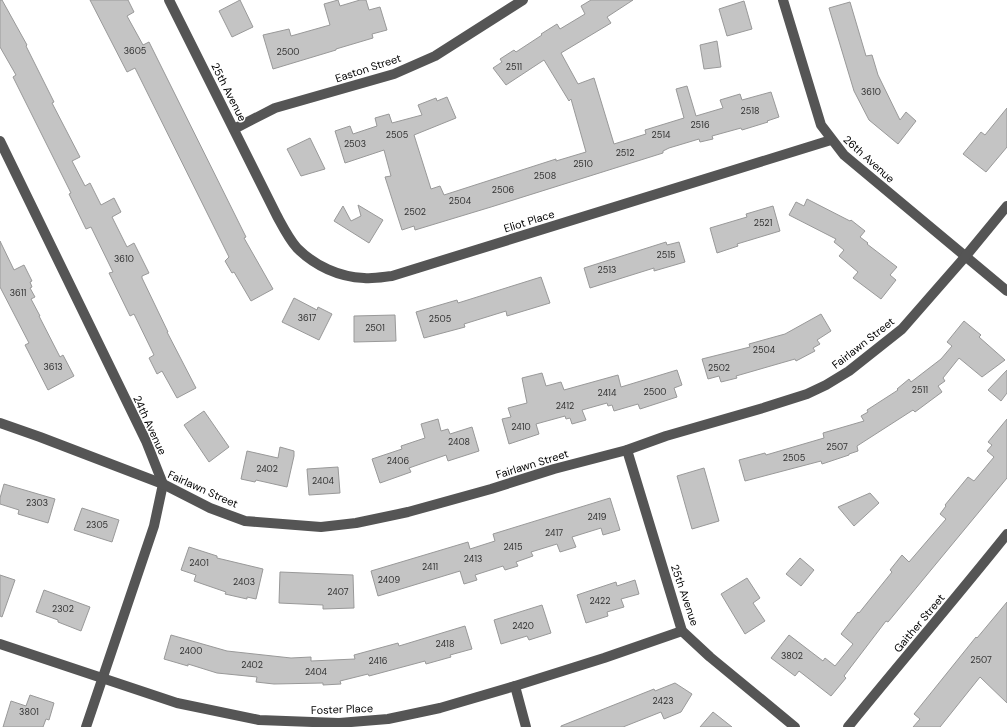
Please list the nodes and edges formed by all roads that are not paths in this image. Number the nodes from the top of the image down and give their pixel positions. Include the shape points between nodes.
1 (169, 0) edge
2 (523, 0) edge
3 (783, 0) edge
4 (234, 128) junction
5 (831, 140) junction
6 (1, 145) edge
7 (267, 195) joint
8 (1007, 206) edge
9 (965, 257) junction
10 (1007, 291) edge
11 (0, 423) edge
12 (627, 450) junction
13 (163, 484) junction
14 (1007, 534) edge
15 (682, 630) junction
16 (0, 644) edge
17 (103, 679) junction
18 (515, 686) junction
19 (86, 727) edge
20 (526, 727) edge
21 (795, 727) edge
22 (848, 727) edge

1 - 4 street, 25th Avenue
2 - 4 street, Easton Street via 435,56 394,74 275,108
3 - 5 street, 26th Avenue via 821,125
4 - 7 street, 25th Avenue
5 - 7 street, Eliot Place via 392,276 365,278 339,275 318,265 297,248
5 - 9 street, 26th Avenue via 844,155
6 - 13 street, 24th Avenue via 146,441
8 - 9 street, Fairlawn Street
9 - 10 street, 26th Avenue
9 - 12 street, Fairlawn Street via 902,328 849,371 826,385 788,401 666,436
11 - 13 street, Fairlawn Street
12 - 13 street, Fairlawn Street via 408,512 356,524 321,527 245,521 210,508
12 - 15 street, 25th Avenue
13 - 17 street via 154,526
14 - 22 street, Gaither Street
15 - 18 street, Foster Place
15 - 21 street, 25th Avenue via 710,657
16 - 17 street, Foster Place
17 - 18 street, Foster Place via 177,703 225,714 259,720 338,723 388,719 440,708
17 - 19 street
18 - 20 street

